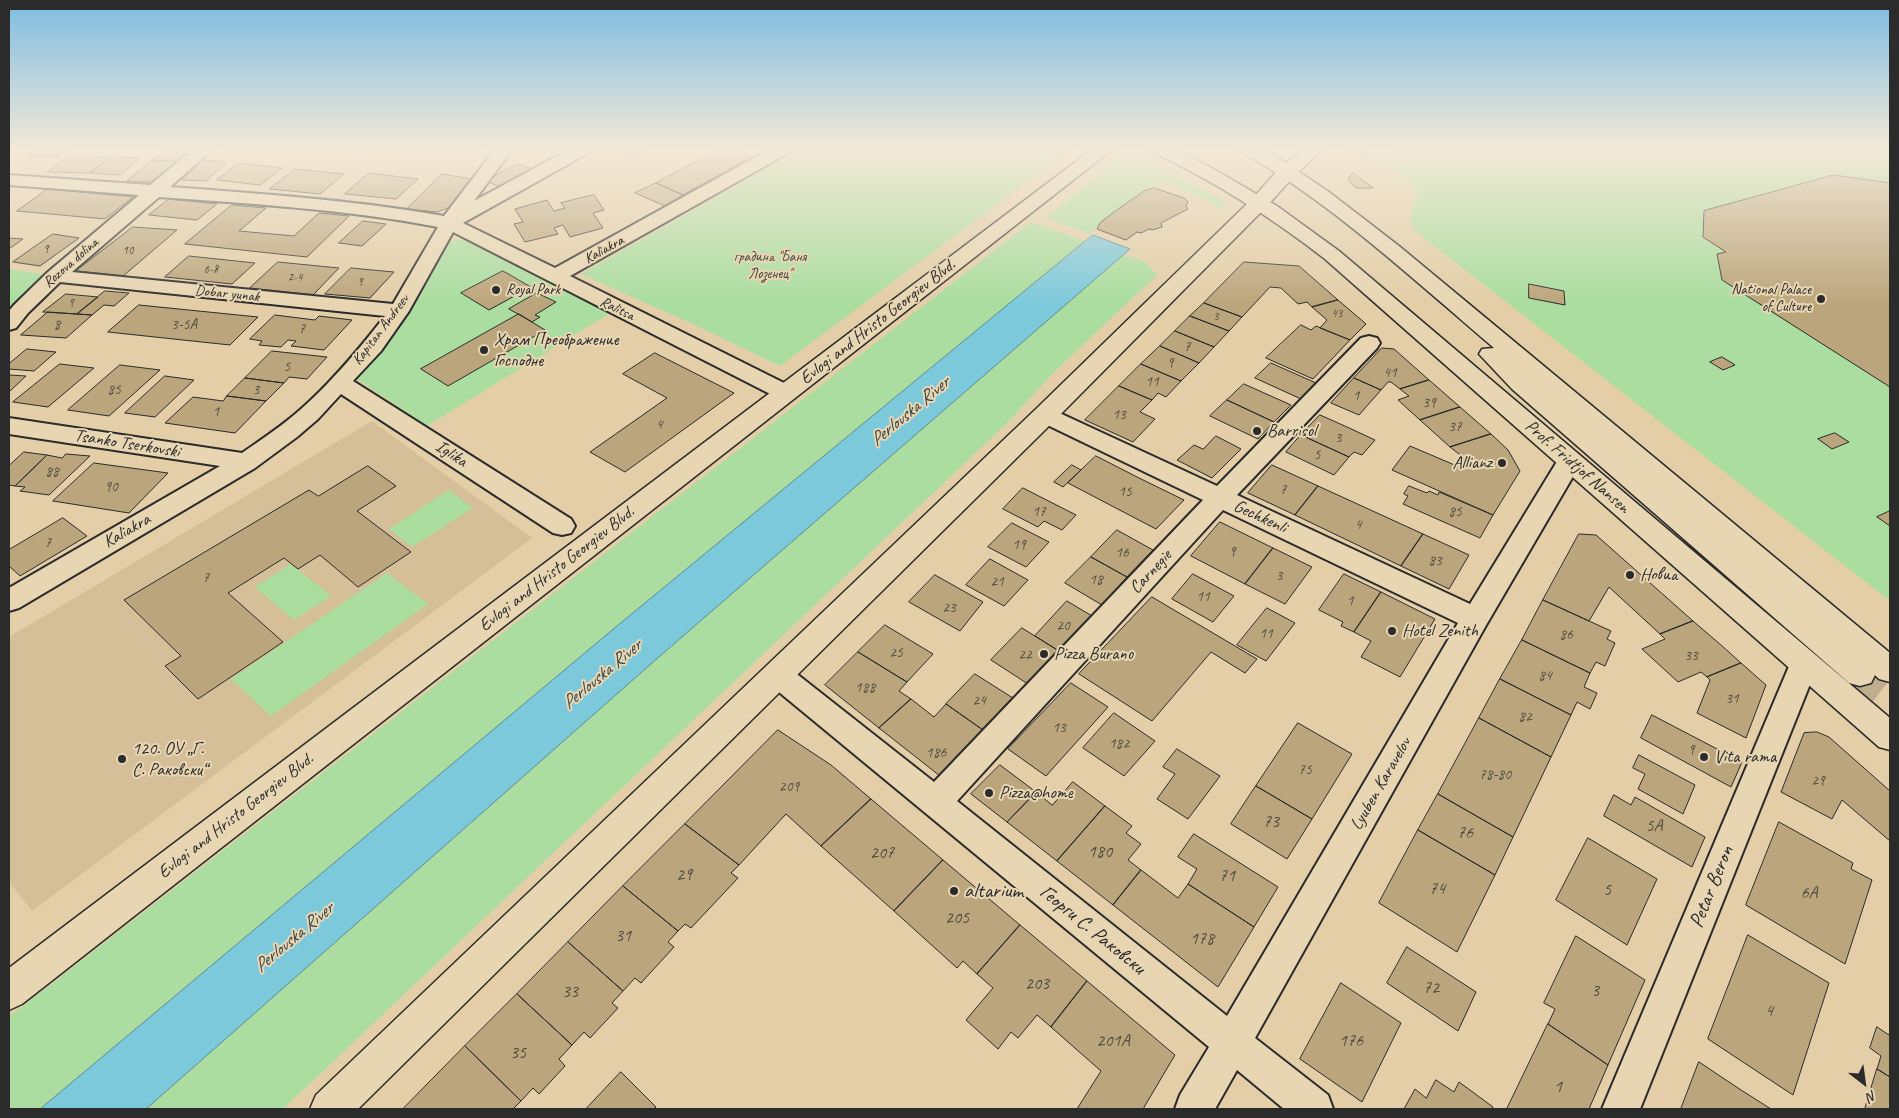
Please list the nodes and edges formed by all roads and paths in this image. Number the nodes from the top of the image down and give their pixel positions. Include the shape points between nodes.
1 (146, 200) edge
2 (261, 200) edge
3 (466, 200) edge
4 (490, 200) edge
5 (692, 200) edge
6 (1037, 200) edge
7 (1254, 200) edge
8 (1262, 200) edge
9 (1330, 200) edge
10 (1259, 203) junction
11 (449, 223) junction
12 (55, 276) junction
13 (554, 278) junction
14 (1439, 288) junction
15 (399, 312) junction
16 (13, 313) edge
17 (1369, 343) dead end
18 (340, 383) junction
19 (786, 393) junction
20 (1045, 415) junction
21 (9, 426) edge
22 (1570, 461) junction
23 (246, 462) junction
24 (1220, 498) junction
25 (562, 526) dead end
26 (9, 601) edge
27 (1475, 619) junction
28 (1804, 664) junction
29 (1890, 670) tunnel mouth
30 (1860, 674) tunnel mouth
31 (778, 676) junction
32 (1890, 737) edge
33 (935, 803) junction
34 (9, 991) edge
35 (1233, 1044) junction
36 (330, 1109) edge
37 (1194, 1109) edge
38 (1314, 1109) edge
39 (1621, 1109) edge

1 - 12 street, Rozova dolina
2 - 11 street, Ralitsa via 384,211
3 - 11 street, Kapitan Andreev
4 - 11 street
5 - 13 street, Kaliakra
6 - 19 main road, Evlogi and Hristo Georgiev Blvd.
7 - 10 main road, Prof. Fridtjof Nansen
8 - 10 main road
9 - 14 main road, Prof. Fridtjof Nansen
10 - 20 main road
10 - 22 main road, Prof. Fridtjof Nansen via 1307,234
11 - 13 street, Ralitsa
11 - 15 street, Kapitan Andreev
12 - 15 street, Dobar yunak
12 - 16 street, Rozova dolina
13 - 19 street, Ralitsa
14 - 29 main road, Prof. Fridtjof Nansen
14 - 30 main road, Prof. Fridtjof Nansen via 1476,339 1520,384
15 - 18 street, Kapitan Andreev
17 - 24 street, Carnegie
18 - 23 street, Kapitan Andreev via 289,432
18 - 25 street, Iglika
19 - 34 main road, Evlogi and Hristo Georgiev Blvd.
20 - 24 street, Gechkenli
20 - 31 main road
21 - 23 street, Tsanko Tserkovski
22 - 27 street, Lyuben Karavelov
22 - 28 main road, Prof. Fridtjof Nansen
23 - 26 street, Kaliakra
24 - 27 street, Gechkenli
24 - 33 street, Carnegie
27 - 35 street, Lyuben Karavelov
28 - 32 main road, Prof. Fridtjof Nansen
28 - 39 street, Petar Beron
31 - 33 street, Георги С. Раковски
31 - 36 main road
33 - 35 street, Георги С. Раковски
35 - 37 street, Lyuben Karavelov
35 - 38 street, Георги С. Раковски

